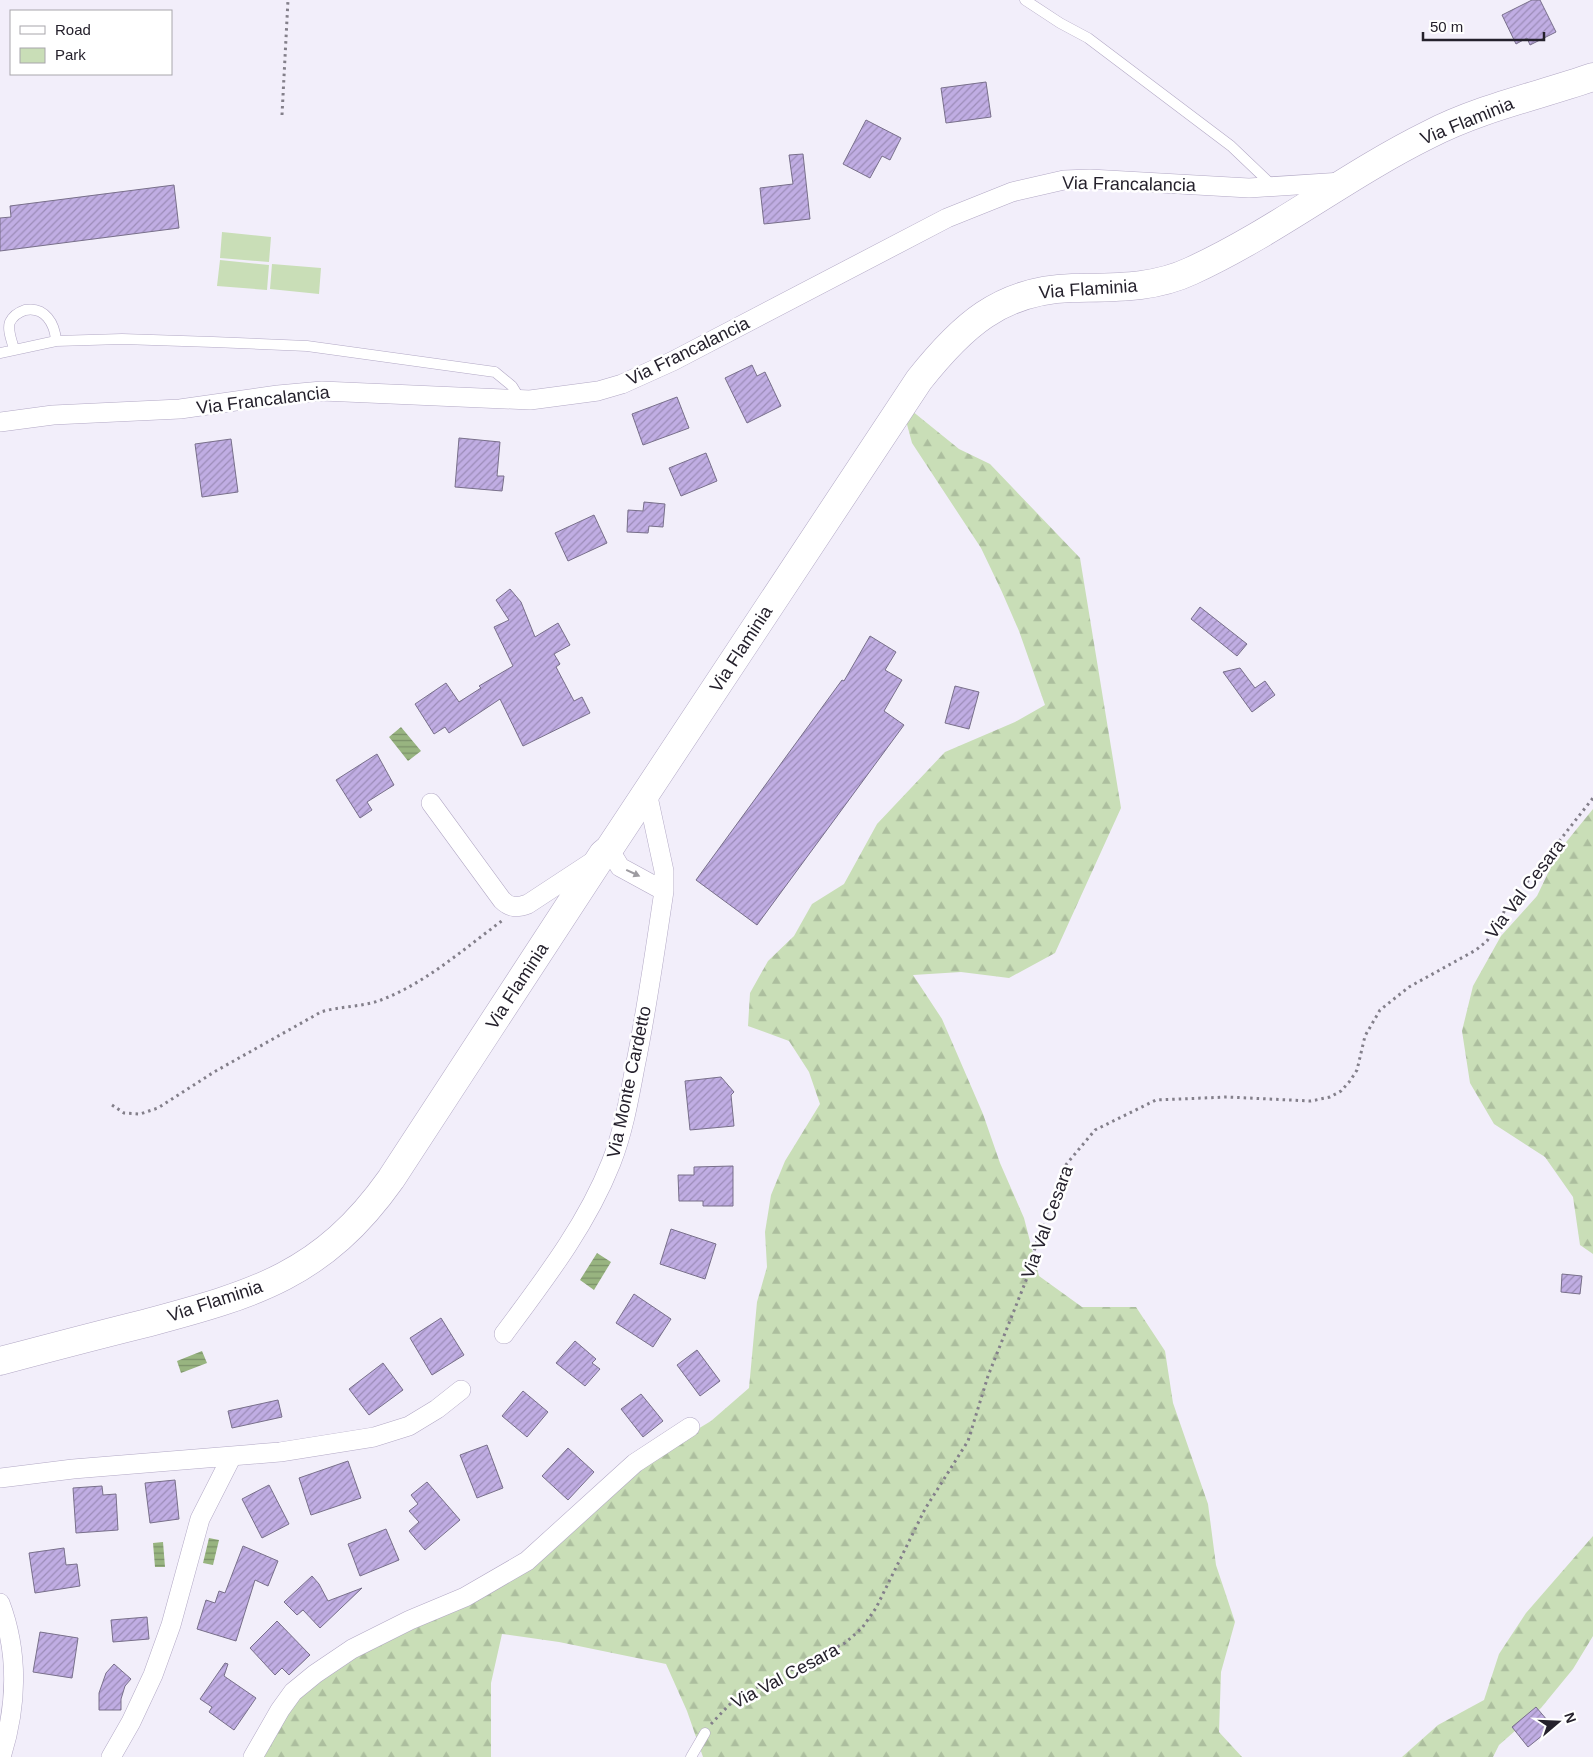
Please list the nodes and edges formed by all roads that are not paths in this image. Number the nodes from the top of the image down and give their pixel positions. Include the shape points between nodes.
1 (1025, 0) edge
2 (1593, 78) edge
3 (1348, 182) junction
4 (1273, 186) junction
5 (56, 342) junction
6 (14, 350) junction
7 (0, 353) edge
8 (520, 399) junction
9 (0, 422) edge
10 (647, 792) junction
11 (431, 803) dead end
12 (630, 818) junction
13 (655, 828) junction
14 (606, 851) junction
15 (664, 891) junction
16 (504, 1334) dead end
17 (0, 1361) edge
18 (461, 1390) dead end
19 (690, 1427) dead end
20 (232, 1456) junction
21 (0, 1478) edge
22 (0, 1604) edge
23 (705, 1733) road end
24 (4, 1738) edge
25 (1, 1757) edge
26 (111, 1757) edge
27 (253, 1757) edge
28 (691, 1757) edge

1 - 4 lane via 1088,38 1231,146
2 - 3 main road, Via Flaminia via 1450,124
3 - 4 street, Via Francalancia
3 - 10 main road, Via Flaminia via 1181,276 1130,287 1070,288 1023,295 1000,304 968,325 919,380
4 - 8 street, Via Francalancia via 1249,188 1084,179 1026,188 947,218 673,361 622,384 566,396
5 - 6 lane
5 - 6 lane via 55,330 46,314 32,309 18,312 10,322
5 - 8 lane via 122,339 307,346 496,372 512,386
6 - 7 lane
8 - 9 street, Via Francalancia via 322,391 180,409 53,415
10 - 12 main road, Via Flaminia
10 - 13 street, Via Monte Cardetto
11 - 14 street via 502,900 510,906 532,902
12 - 13 street via 645,820
12 - 14 main road, Via Flaminia
13 - 15 street, Via Monte Cardetto via 664,871
14 -> 15 street via 620,867
14 - 17 main road, Via Flaminia via 391,1179 362,1217 330,1247 282,1277 232,1300
15 - 16 street, Via Monte Cardetto via 636,1064 612,1161 591,1206 558,1259
18 - 20 street via 426,1416 394,1432 300,1449
19 - 27 street via 635,1463 527,1561 466,1597 352,1649 315,1674 293,1692
20 - 21 street via 73,1468
20 - 26 street via 200,1519 171,1624 153,1675
22 - 24 street via 8,1625 13,1655 12,1709
23 - 28 lane
24 - 25 street

